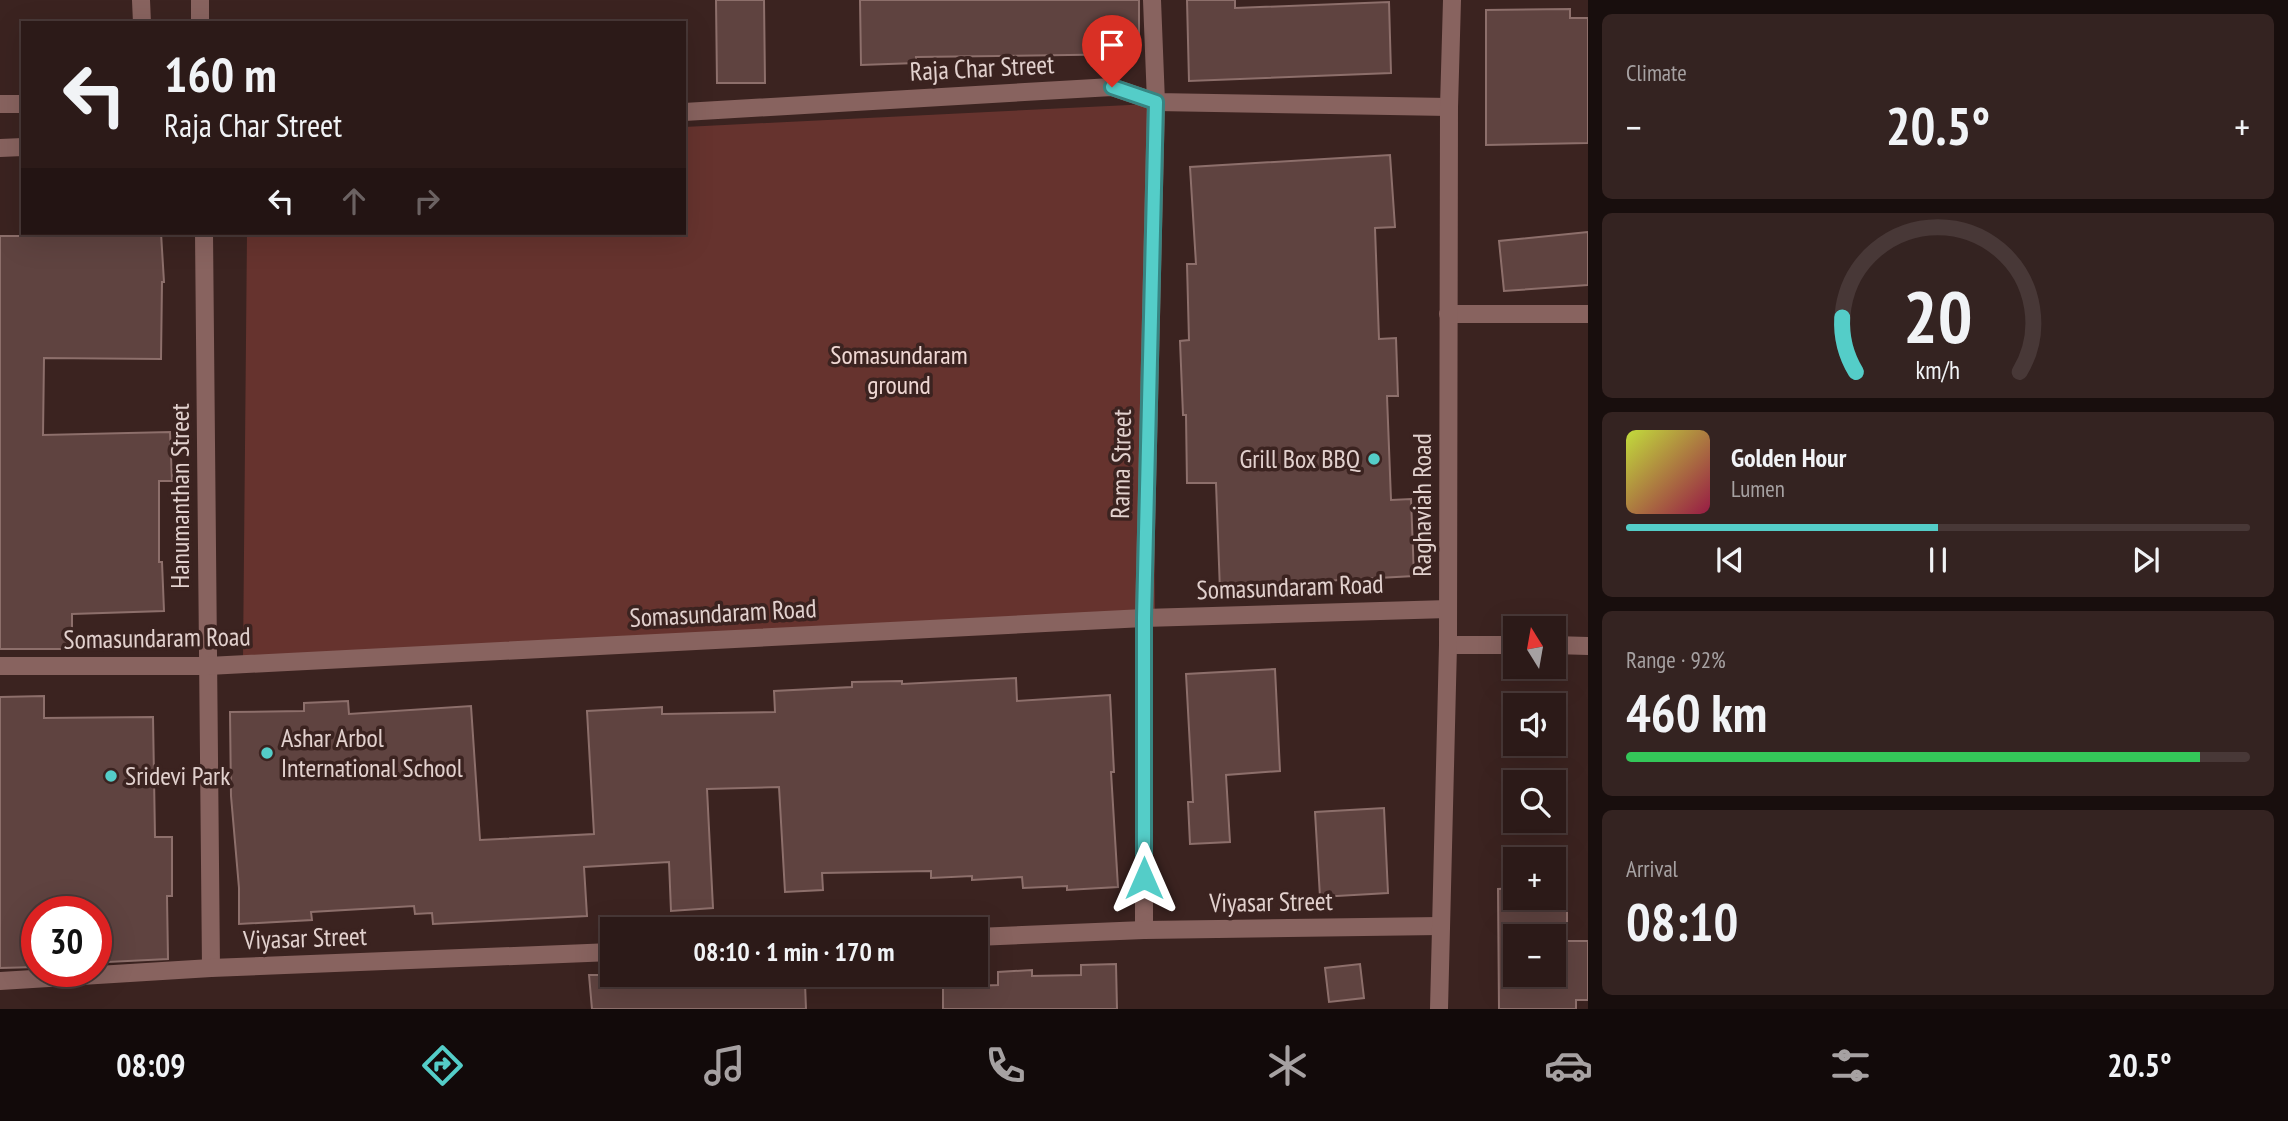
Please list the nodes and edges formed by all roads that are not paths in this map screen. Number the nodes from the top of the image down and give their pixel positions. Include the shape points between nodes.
1 (141, 0) edge
2 (200, 0) edge
3 (1152, 0) edge
4 (1452, 0) edge
5 (142, 21) edge
6 (200, 21) edge
7 (1156, 102) junction
8 (0, 104) edge
9 (21, 104) edge
10 (1449, 107) junction
11 (686, 112) edge
12 (21, 147) edge
13 (0, 148) edge
14 (204, 235) edge
15 (1448, 314) junction
16 (1588, 314) edge
17 (1448, 609) junction
18 (1144, 618) junction
19 (1448, 645) junction
20 (1503, 645) edge
21 (1566, 645) edge
22 (1588, 646) edge
23 (0, 666) edge
24 (208, 666) junction
25 (1440, 926) junction
26 (1144, 930) junction
27 (988, 936) edge
28 (600, 952) edge
29 (211, 968) junction
30 (0, 981) edge
31 (1439, 1009) edge

1 - 5 street
2 - 6 street
3 - 7 street, Rama Street
4 - 10 street, Raghaviah Road
7 - 10 street, Raja Char Street
7 - 11 street, Raja Char Street via 1112,87
7 - 18 street, Rama Street
8 - 9 street
10 - 15 street, Raghaviah Road
12 - 13 street
14 - 24 street, Hanumanthan Street
15 - 16 street
15 - 17 street, Raghaviah Road
17 - 18 street, Somasundaram Road
17 - 19 street, Raghaviah Road
18 - 24 street, Somasundaram Road
18 - 26 street, Rama Street
19 - 20 street
19 - 25 street, Raghaviah Road
21 - 22 street
23 - 24 street, Somasundaram Road
24 - 29 street, Hanumanthan Street
25 - 26 street, Viyasar Street
25 - 31 street, Raghaviah Road
26 - 27 street, Viyasar Street
28 - 29 street, Viyasar Street
29 - 30 street, Viyasar Street

